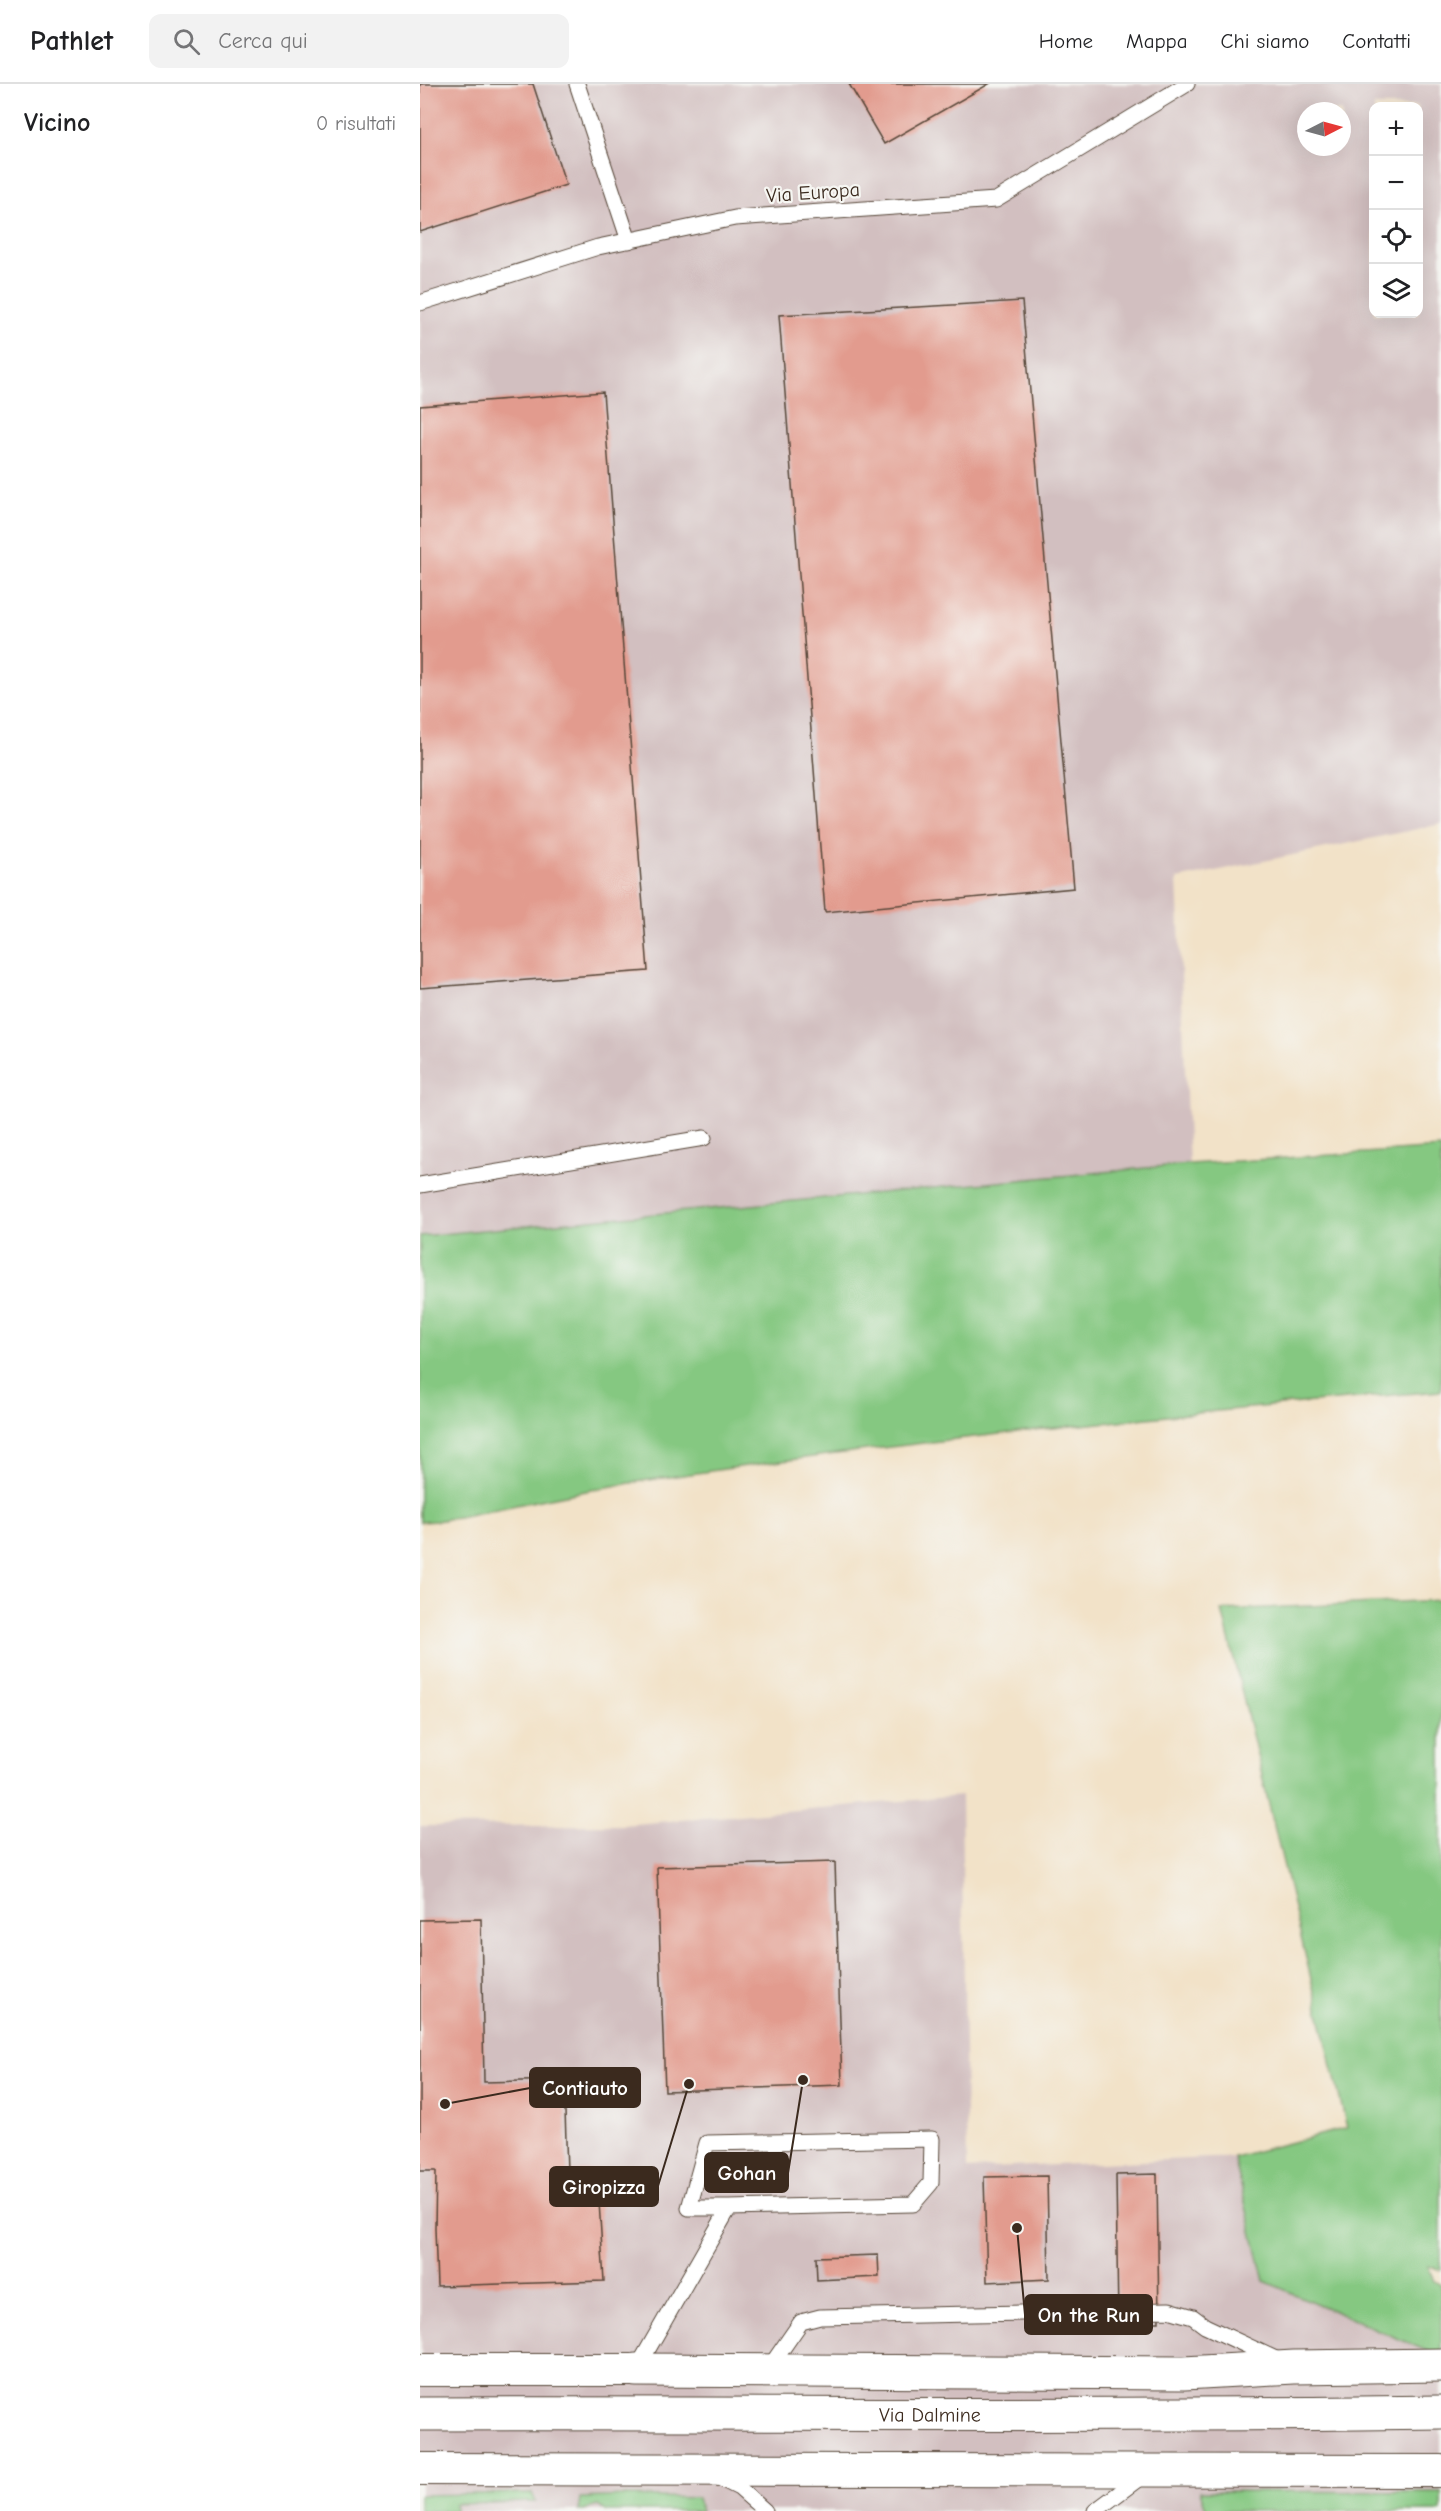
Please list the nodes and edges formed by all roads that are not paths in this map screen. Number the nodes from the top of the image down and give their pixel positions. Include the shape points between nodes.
1 (577, 84) edge
2 (1187, 84) edge
3 (629, 241) junction
4 (420, 303) edge
5 (704, 1138) dead end
6 (420, 1185) edge
7 (729, 2208) junction
8 (1441, 2365) edge
9 (1294, 2367) junction
10 (420, 2370) edge
11 (636, 2370) junction
12 (767, 2371) junction
13 (1441, 2412) edge
14 (420, 2414) edge
15 (420, 2469) edge
16 (698, 2469) junction
17 (1149, 2470) junction
18 (1441, 2471) edge
19 (765, 2511) edge
20 (1095, 2511) edge

1 - 3 lane
2 - 3 lane, Via Europa via 996,200 735,218
3 - 4 lane, Via Europa via 598,247
5 - 6 lane
7 - 7 lane via 913,2204 931,2183 932,2139 707,2143 689,2208
7 - 11 lane
8 - 9 highway
9 - 12 highway via 1184,2373
9 - 12 lane via 1193,2317 1169,2310 820,2317 801,2322
10 - 11 street
11 - 12 highway
13 - 14 highway, Via Dalmine
15 - 16 street
16 - 17 street
16 - 19 lane via 739,2488
17 - 18 street
17 - 20 lane

